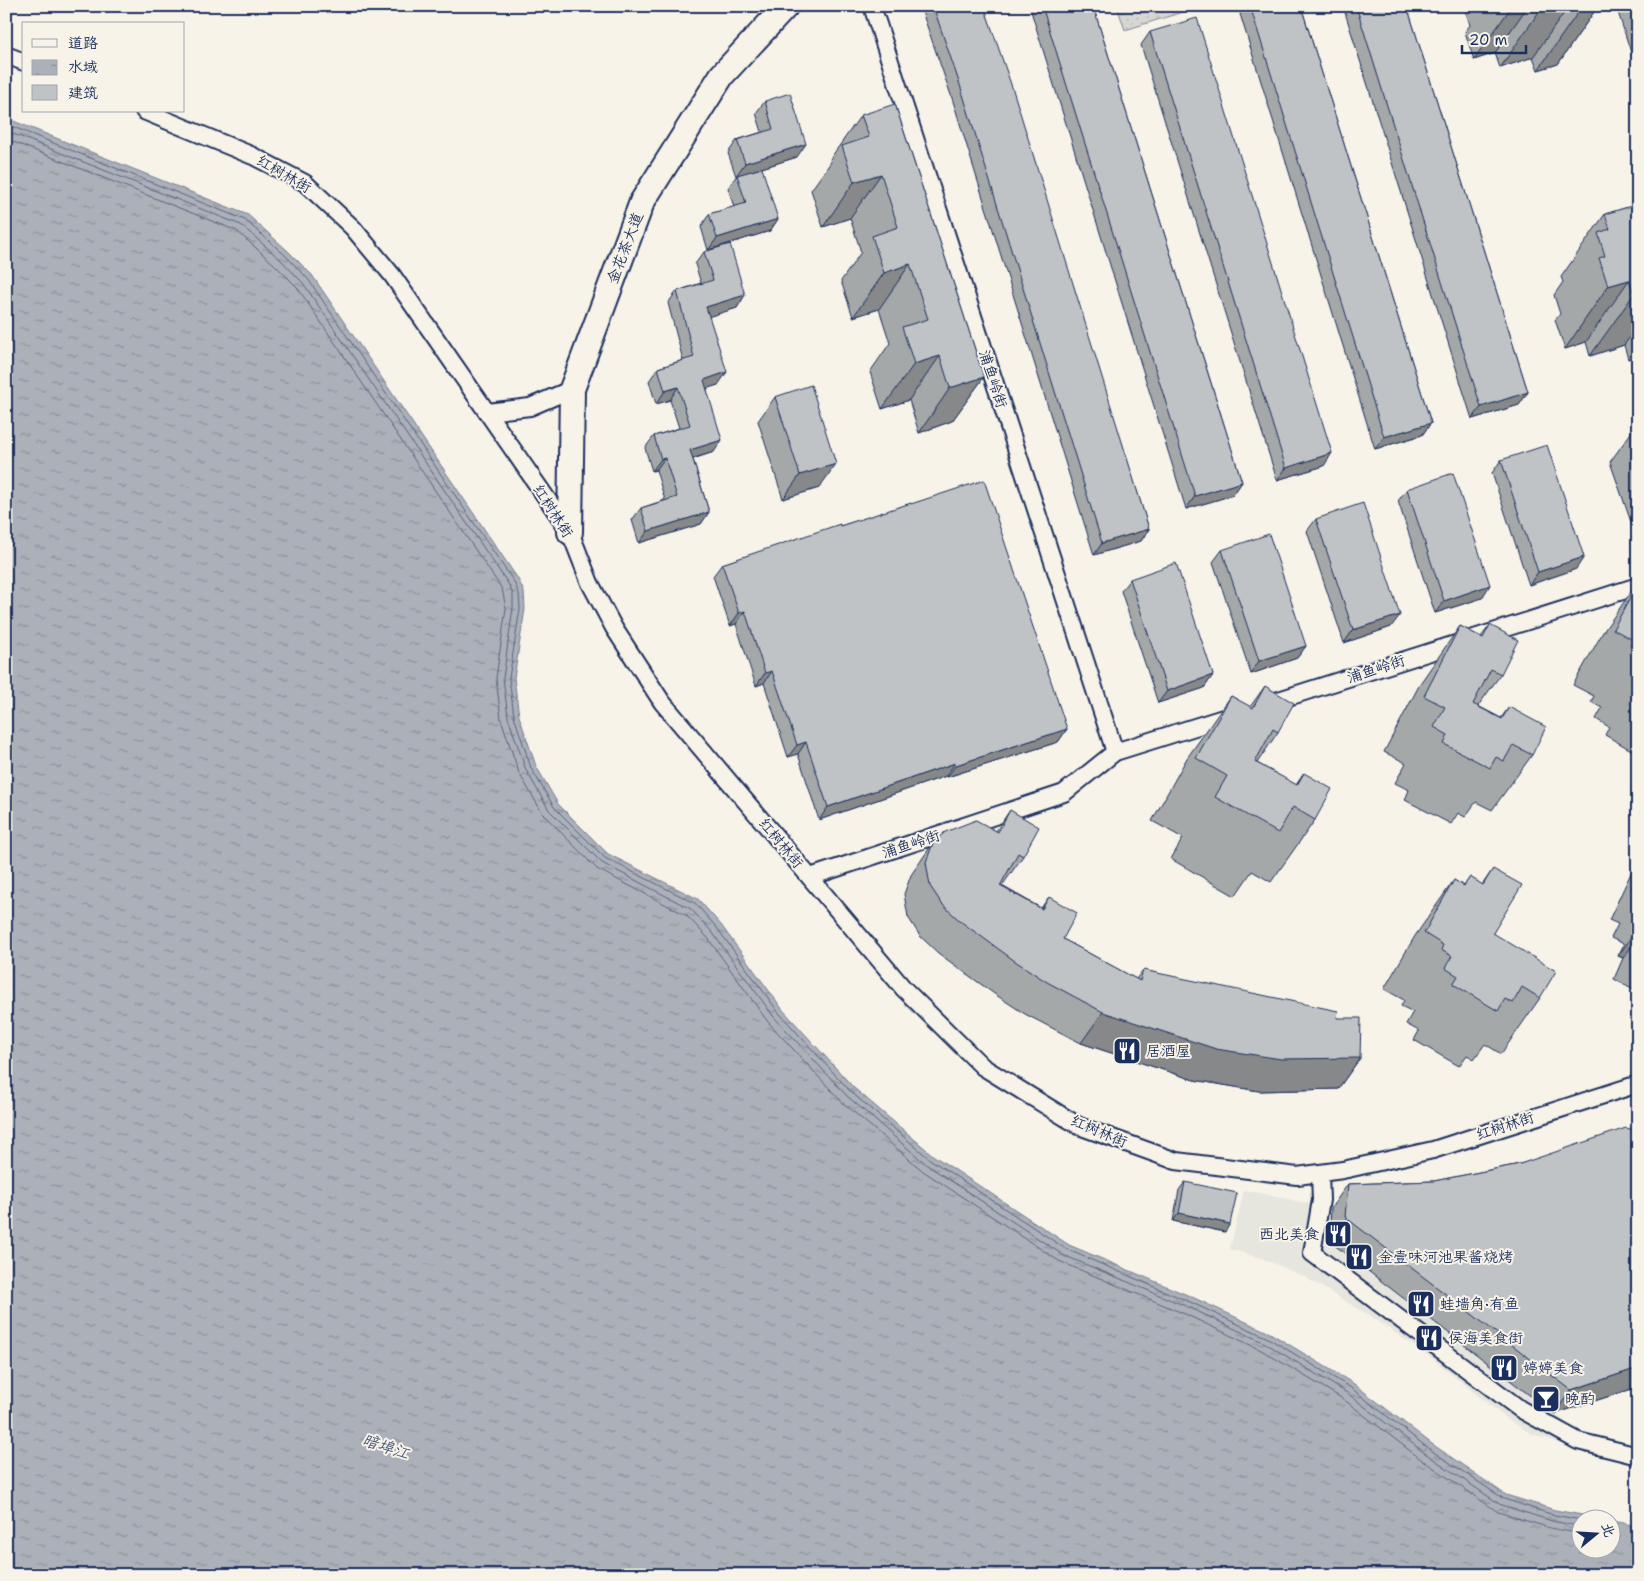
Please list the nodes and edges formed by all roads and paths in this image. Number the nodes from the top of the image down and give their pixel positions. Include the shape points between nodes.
1 (786, 6) edge
2 (872, 6) edge
3 (6, 55) edge
4 (22, 61) edge
5 (146, 112) edge
6 (572, 389) junction
7 (487, 412) junction
8 (570, 532) junction
9 (1638, 586) edge
10 (1115, 752) junction
11 (810, 878) junction
12 (1638, 1084) edge
13 (1320, 1174) junction
14 (1638, 1456) edge

1 - 6 street, 金花茶大道 via 722,75 642,202
2 - 10 street, 浦鱼岭街
3 - 4 street
5 - 7 street, 红树林街 via 253,156 305,183 354,228 392,275
6 - 7 street via 530,407
6 - 8 street, 金花茶大道
7 - 8 street, 红树林街
8 - 11 street, 红树林街 via 590,583 614,628 662,702
9 - 10 street, 浦鱼岭街
10 - 11 street, 浦鱼岭街 via 1064,793
11 - 13 street, 红树林街 via 904,989 983,1067 1079,1126 1176,1162 1297,1176
12 - 13 street, 红树林街 via 1433,1150
13 - 14 street via 1321,1200 1312,1253 1520,1409 1578,1441

